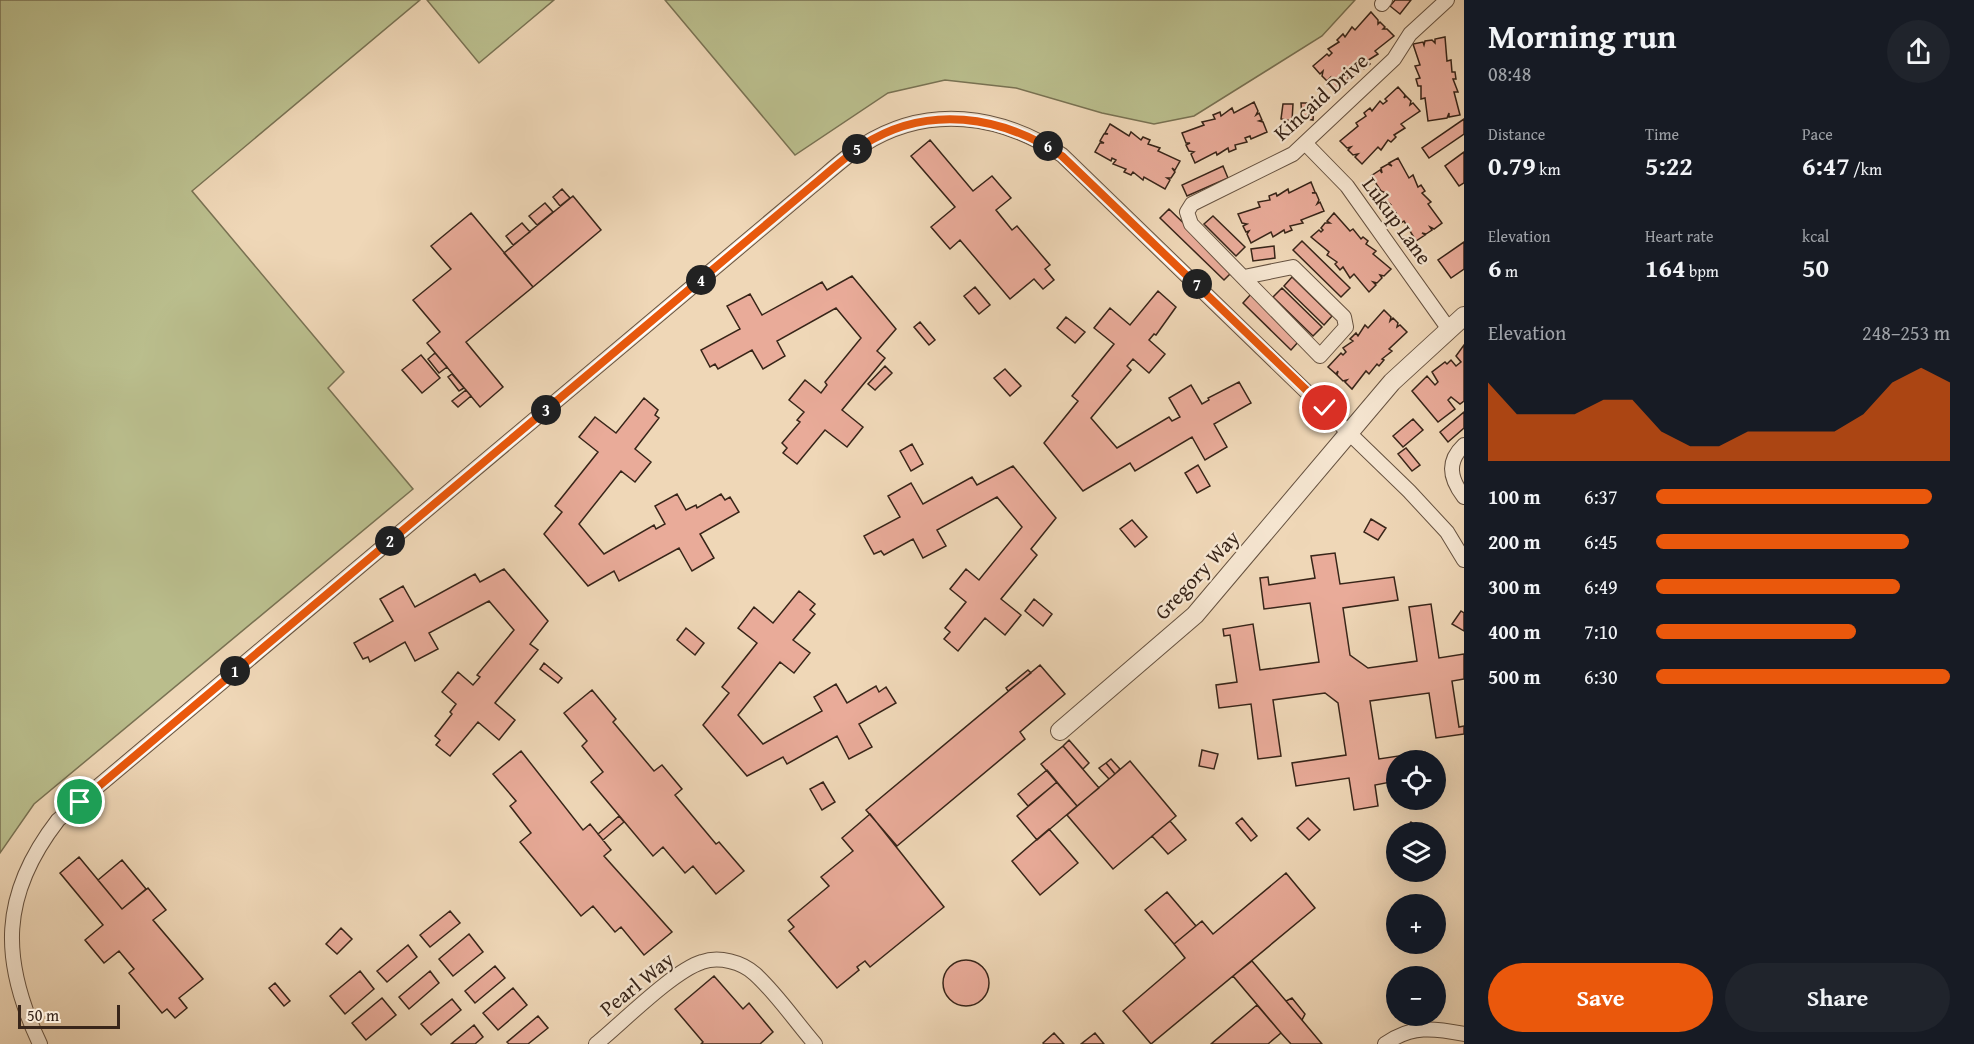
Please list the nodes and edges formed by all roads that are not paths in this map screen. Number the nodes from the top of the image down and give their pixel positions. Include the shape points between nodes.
1 (1447, 0) edge
2 (1305, 143) junction
3 (1244, 277) junction
4 (1464, 316) edge
5 (1448, 328) junction
6 (1349, 432) junction
7 (1464, 445) edge
8 (1464, 497) edge
9 (1464, 560) edge
10 (1060, 731) dead end
11 (1464, 1034) edge
12 (40, 1044) edge
13 (596, 1044) edge
14 (815, 1044) edge
15 (1385, 1044) edge

1 - 2 street, Kincaid Drive via 1410,34 1394,59
2 - 3 street, Kincaid Drive via 1293,154 1192,204 1187,212 1191,224
2 - 5 street, Lukup Lane via 1347,186
3 - 3 street, Kincaid Drive via 1293,267 1344,317 1346,327 1320,356
4 - 5 street, Gregory Way
5 - 6 street, Gregory Way via 1392,382
6 - 9 street via 1432,516
6 - 10 street, Gregory Way via 1195,615
6 - 12 street via 1088,179 1040,141 993,122 946,119 910,125 863,145 58,820 40,842 17,884 7,934 9,970 16,995
7 - 8 street via 1451,466 1455,486
11 - 15 street via 1415,1029
13 - 14 street, Pearl Way via 681,974 710,960 737,963 754,973

